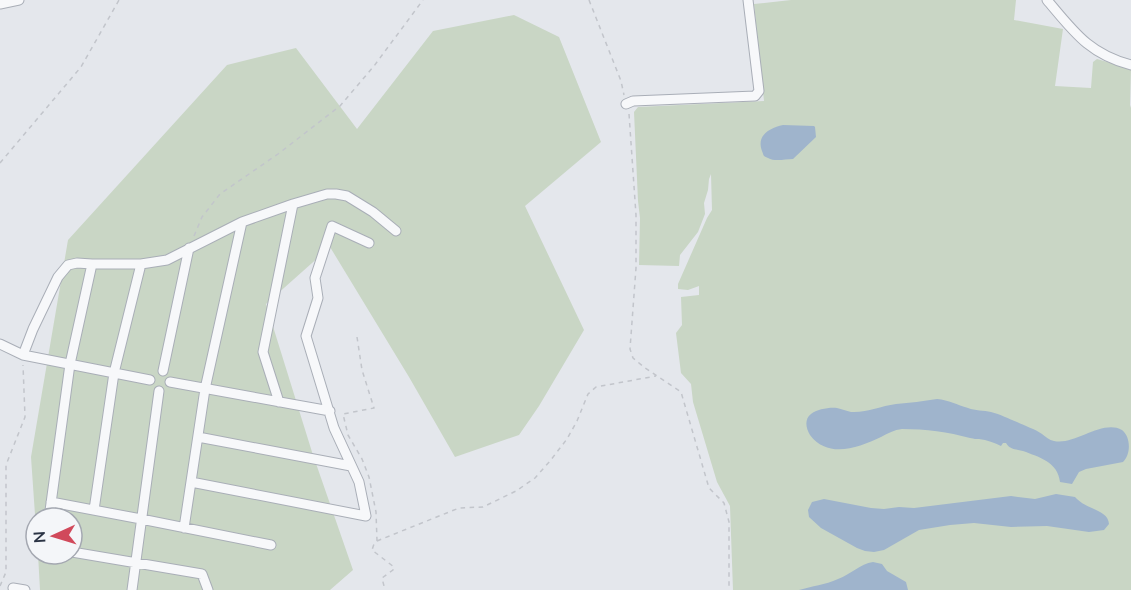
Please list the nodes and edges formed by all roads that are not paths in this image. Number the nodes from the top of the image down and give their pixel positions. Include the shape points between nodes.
1 (19, 0) edge
2 (748, 0) edge
3 (1047, 0) edge
4 (0, 4) edge
5 (1131, 64) edge
6 (626, 104) road end
7 (293, 204) junction
8 (242, 222) junction
9 (396, 231) dead end
10 (369, 243) dead end
11 (189, 248) junction
12 (93, 264) junction
13 (141, 264) junction
14 (0, 344) edge
15 (23, 355) junction
16 (70, 364) junction
17 (163, 371) junction
18 (114, 373) junction
19 (150, 380) junction
20 (170, 382) junction
21 (205, 388) junction
22 (159, 391) junction
23 (279, 402) junction
24 (330, 411) junction
25 (198, 437) junction
26 (351, 466) junction
27 (191, 482) junction
28 (51, 502) junction
29 (50, 506) edge
30 (94, 510) junction
31 (141, 519) junction
32 (184, 528) junction
33 (271, 545) dead end
34 (84, 554) edge
35 (136, 562) junction
36 (13, 588) dead end
37 (25, 590) edge
38 (132, 590) edge
39 (208, 590) edge

1 - 4 street
2 - 6 street via 759,91 755,96
3 - 5 street via 1097,52
7 - 8 street
7 - 9 street via 327,194 347,196
7 - 23 street via 263,352
8 - 11 street
8 - 21 street
10 - 24 street via 333,226 315,278 318,298 306,336
11 - 13 street via 167,260
11 - 17 street
12 - 13 street
12 - 15 street via 68,265 58,277
12 - 16 street
13 - 18 street
14 - 15 street
15 - 16 street
16 - 18 street
16 - 28 street
17 - 19 street via 156,372
17 - 20 street
18 - 19 street
18 - 30 street
19 - 22 street via 155,391
20 - 21 street
20 - 22 street via 165,390
21 - 23 street
21 - 25 street
22 - 31 street
23 - 24 street
24 - 26 street
25 - 26 street
25 - 27 street
26 - 27 street via 359,482 366,516
27 - 32 street
28 - 29 street
28 - 30 street
30 - 31 street
31 - 32 street
31 - 35 street
32 - 33 street
34 - 35 street
35 - 38 street
35 - 39 street via 202,574
36 - 37 street

